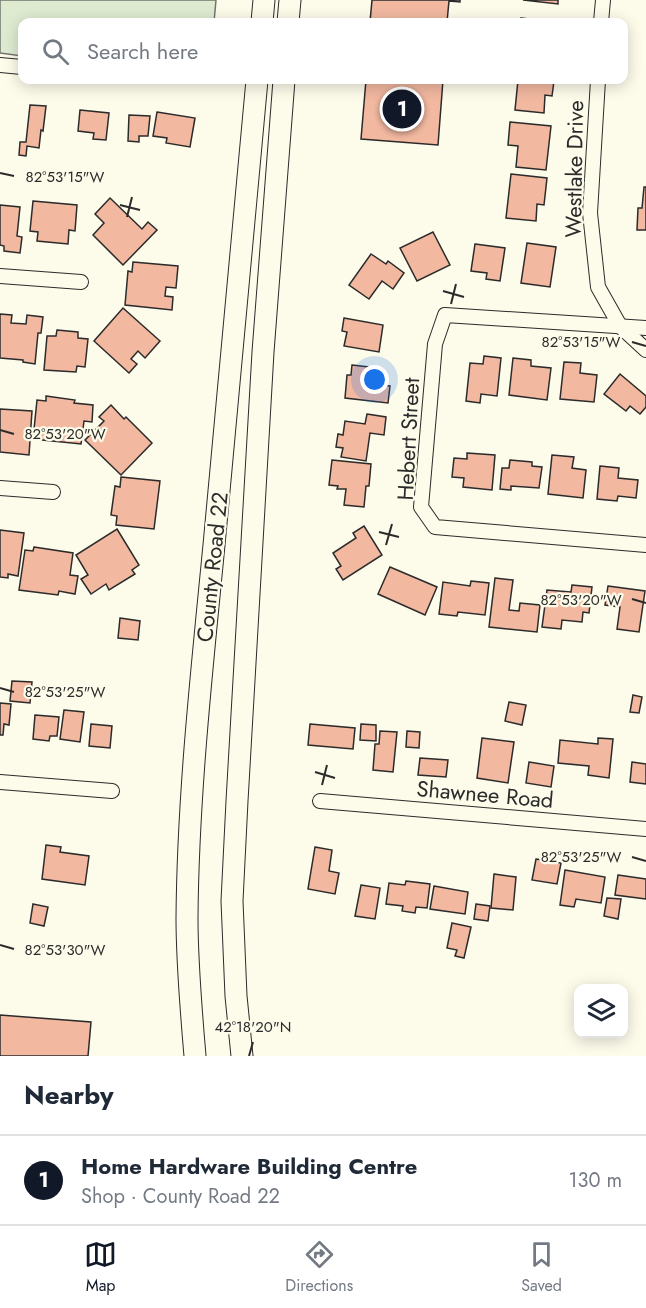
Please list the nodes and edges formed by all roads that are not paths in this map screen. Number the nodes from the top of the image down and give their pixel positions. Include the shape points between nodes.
1 (264, 0) edge
2 (290, 0) edge
3 (603, 0) edge
4 (262, 18) edge
5 (288, 18) edge
6 (601, 18) edge
7 (0, 65) edge
8 (18, 67) edge
9 (257, 84) edge
10 (284, 84) edge
11 (598, 84) edge
12 (0, 276) edge
13 (81, 282) dead end
14 (620, 326) junction
15 (646, 328) edge
16 (646, 350) edge
17 (0, 488) edge
18 (53, 492) dead end
19 (646, 545) edge
20 (0, 782) edge
21 (112, 791) dead end
22 (320, 801) dead end
23 (646, 829) edge
24 (195, 1056) edge
25 (242, 1056) edge

1 - 4 main road
2 - 5 main road
3 - 6 street
7 - 8 street
9 - 24 main road, County Road 22 via 197,712 187,920
10 - 25 main road, County Road 22 via 263,352 232,901
11 - 14 street, Westlake Drive via 590,213 598,287
12 - 13 street
14 - 15 street
14 - 16 street, Westlake Drive
14 - 19 street, Hebert Street via 445,315 435,344 421,507 435,527
17 - 18 street
20 - 21 street
22 - 23 street, Shawnee Road

